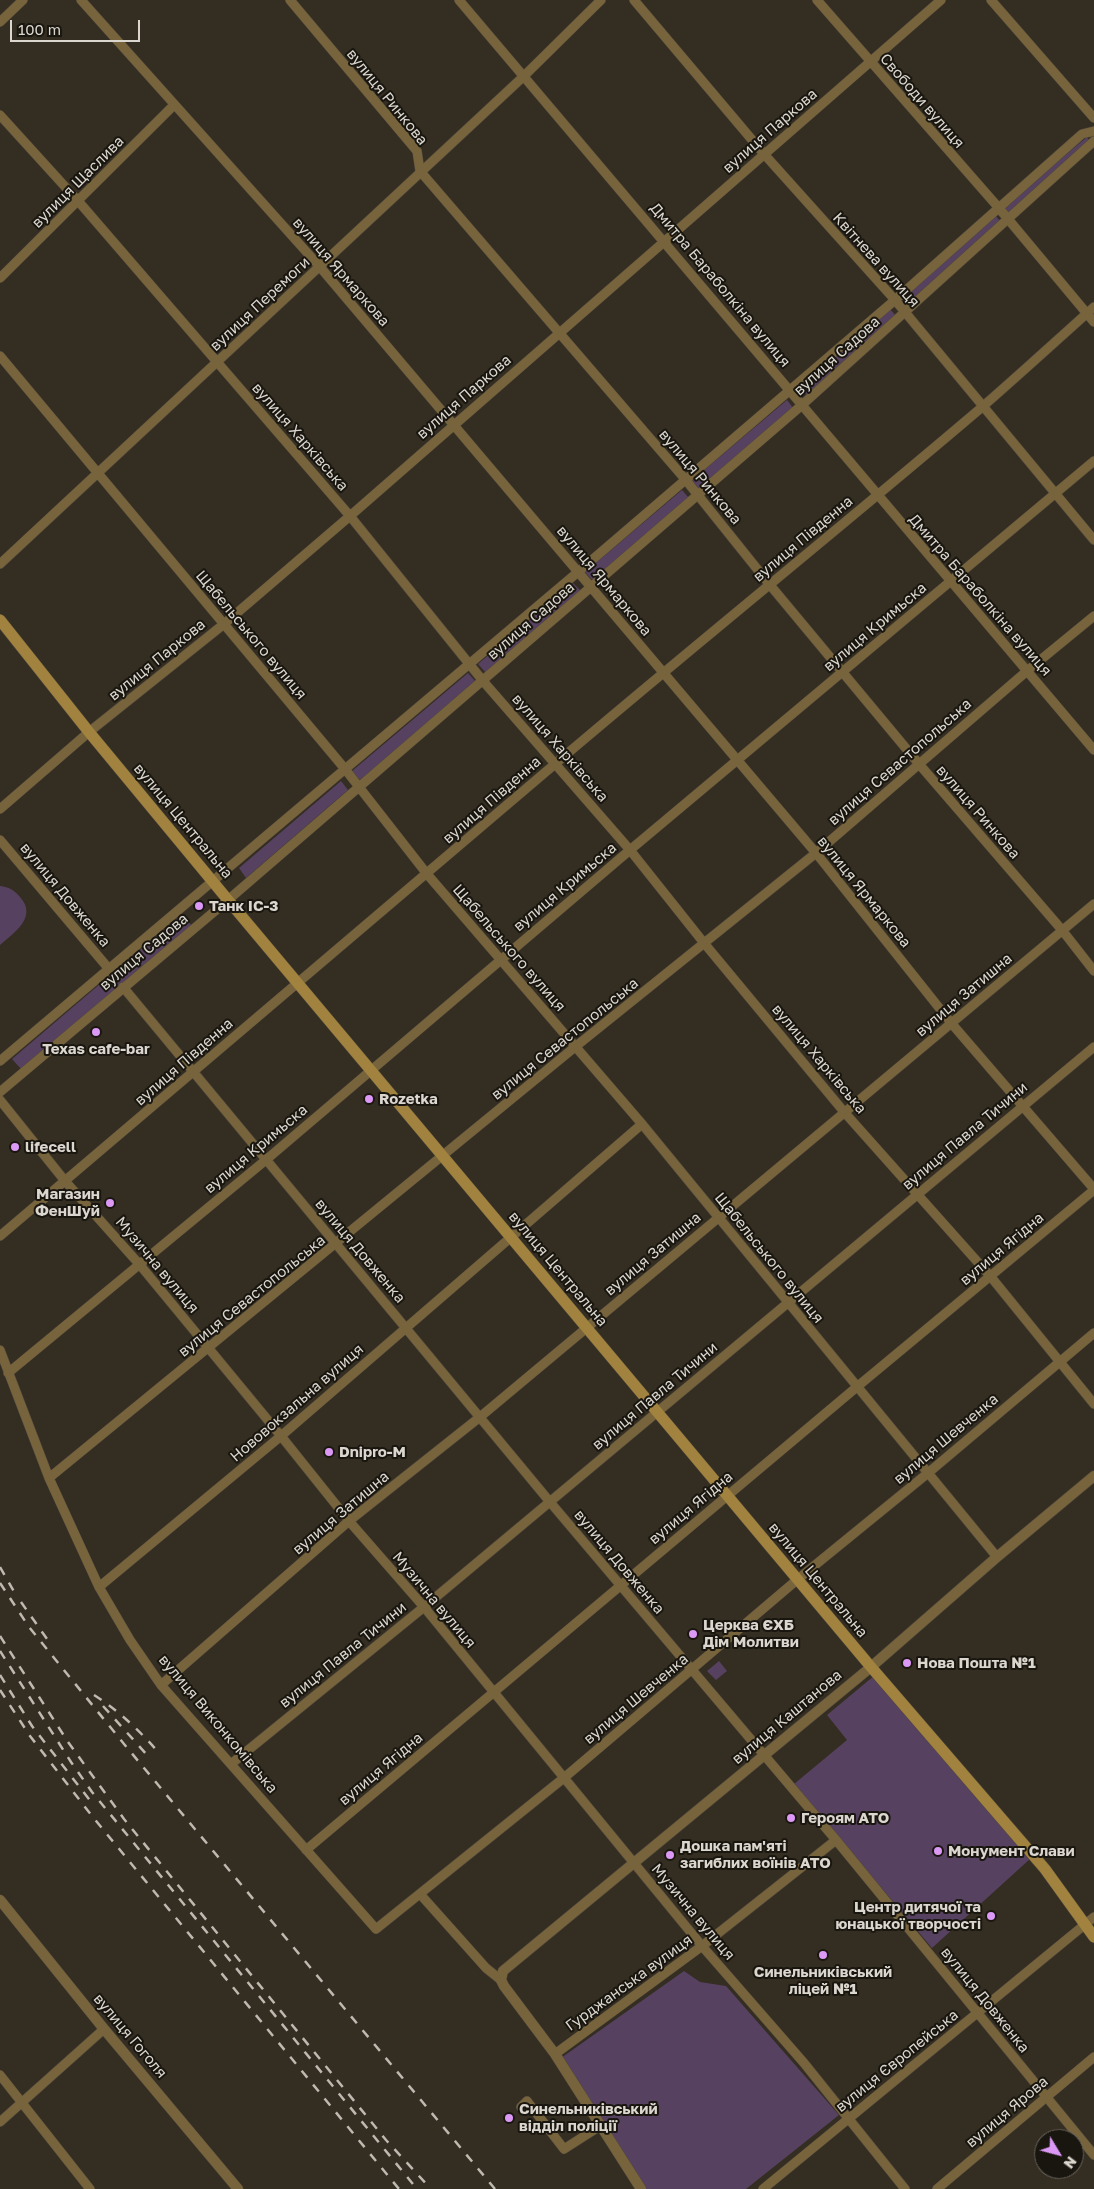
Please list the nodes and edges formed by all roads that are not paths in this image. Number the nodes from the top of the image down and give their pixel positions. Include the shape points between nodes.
1 (23, 0) edge
2 (81, 0) edge
3 (290, 0) edge
4 (459, 0) edge
5 (601, 0) edge
6 (634, 0) edge
7 (817, 0) edge
8 (941, 0) edge
9 (991, 0) edge
10 (0, 22) edge
11 (870, 62) junction
12 (524, 76) junction
13 (174, 105) junction
14 (0, 114) edge
15 (1094, 118) edge
16 (1094, 131) edge
17 (1094, 141) edge
18 (764, 154) junction
19 (420, 170) junction
20 (79, 202) junction
21 (998, 207) junction
22 (1007, 220) junction
23 (664, 242) junction
24 (320, 267) junction
25 (0, 278) edge
26 (895, 300) junction
27 (1090, 311) edge
28 (905, 313) junction
29 (1094, 322) edge
30 (560, 333) junction
31 (0, 356) edge
32 (217, 364) junction
33 (790, 390) junction
34 (802, 405) junction
35 (983, 407) junction
36 (454, 424) junction
37 (1094, 461) edge
38 (98, 473) junction
39 (685, 479) junction
40 (1056, 493) junction
41 (698, 495) junction
42 (876, 496) junction
43 (350, 516) junction
44 (1094, 540) edge
45 (0, 564) edge
46 (578, 572) junction
47 (950, 582) junction
48 (770, 585) junction
49 (591, 588) junction
50 (1094, 616) edge
51 (0, 620) edge
52 (224, 624) junction
53 (470, 664) junction
54 (843, 671) junction
55 (1027, 671) junction
56 (664, 673) junction
57 (483, 681) junction
58 (89, 732) junction
59 (1094, 750) edge
60 (737, 760) junction
61 (556, 763) junction
62 (919, 764) junction
63 (345, 769) junction
64 (360, 787) junction
65 (0, 809) edge
66 (0, 840) edge
67 (630, 850) junction
68 (816, 853) junction
69 (427, 874) junction
70 (214, 880) junction
71 (228, 900) junction
72 (1094, 904) edge
73 (1062, 930) junction
74 (704, 943) junction
75 (501, 959) junction
76 (109, 969) junction
77 (1094, 971) edge
78 (298, 981) junction
79 (123, 987) junction
80 (952, 1024) junction
81 (576, 1047) junction
82 (1094, 1047) edge
83 (0, 1062) edge
84 (371, 1069) junction
85 (194, 1073) junction
86 (0, 1092) edge
87 (0, 1100) edge
88 (1022, 1107) junction
89 (845, 1113) junction
90 (642, 1124) junction
91 (444, 1155) junction
92 (266, 1159) junction
93 (65, 1180) junction
94 (1094, 1190) edge
95 (918, 1194) junction
96 (719, 1218) junction
97 (0, 1236) edge
98 (511, 1237) junction
99 (337, 1244) junction
100 (140, 1265) junction
101 (991, 1277) junction
102 (788, 1303) junction
103 (406, 1327) junction
104 (588, 1327) junction
105 (1094, 1333) edge
106 (209, 1349) junction
107 (0, 1350) edge
108 (1060, 1360) junction
109 (8, 1373) junction
110 (858, 1386) junction
111 (1094, 1404) edge
112 (659, 1411) junction
113 (480, 1417) junction
114 (282, 1436) junction
115 (928, 1473) junction
116 (1094, 1476) edge
117 (49, 1478) junction
118 (728, 1495) junction
119 (550, 1502) junction
120 (349, 1522) junction
121 (996, 1557) junction
122 (798, 1579) junction
123 (620, 1585) junction
124 (99, 1587) junction
125 (424, 1607) junction
126 (871, 1666) junction
127 (691, 1670) junction
128 (161, 1685) junction
129 (493, 1693) junction
130 (764, 1756) junction
131 (230, 1764) junction
132 (565, 1777) junction
133 (836, 1840) junction
134 (306, 1850) junction
135 (635, 1863) junction
136 (420, 1894) junction
137 (0, 1900) edge
138 (1094, 1917) edge
139 (1084, 1925) junction
140 (376, 1929) joint
141 (1094, 1937) edge
142 (702, 1946) junction
143 (502, 1983) junction
144 (977, 2013) junction
145 (104, 2029) junction
146 (555, 2054) junction
147 (1094, 2057) edge
148 (0, 2075) edge
149 (1046, 2096) junction
150 (22, 2101) junction
151 (521, 2107) dead end
152 (849, 2117) junction
153 (0, 2122) edge
154 (600, 2126) junction
155 (1094, 2155) edge
156 (90, 2189) edge
157 (238, 2189) edge
158 (641, 2189) edge
159 (764, 2189) edge
160 (905, 2189) edge
161 (938, 2189) edge

1 - 10 street
2 - 13 street, вулиця Ярмаркова
3 - 19 street, вулиця Ринкова via 417,151
4 - 12 street, Дмитра Бараболкіна вулиця
5 - 12 street, вулиця Перемоги
6 - 18 street, Квітнева вулиця
7 - 11 street, Свободи вулиця
8 - 11 street, вулиця Паркова
9 - 15 street
11 - 18 street, вулиця Паркова
11 - 21 street, Свободи вулиця
12 - 19 street, вулиця Перемоги
12 - 23 street, Дмитра Бараболкіна вулиця
13 - 20 street, вулиця Щаслива
13 - 24 street, вулиця Ярмаркова
14 - 20 street, вулиця Харківська
16 - 21 street, вулиця Садова via 1082,134
17 - 22 street, вулиця Садова
18 - 23 street, вулиця Паркова
18 - 26 street, Квітнева вулиця
19 - 24 street, вулиця Перемоги
19 - 30 street, вулиця Ринкова
20 - 25 street, вулиця Щаслива
20 - 32 street, вулиця Харківська
21 - 22 street, Свободи вулиця
21 - 26 street, вулиця Садова
22 - 27 street, Свободи вулиця
22 - 28 street, вулиця Садова
23 - 30 street, вулиця Паркова
23 - 33 street, Дмитра Бараболкіна вулиця
24 - 32 street, вулиця Перемоги
24 - 36 street, вулиця Ярмаркова
26 - 28 street, Квітнева вулиця
26 - 33 street, вулиця Садова
27 - 29 street, Свободи вулиця
27 - 35 street, вулиця Південна
28 - 34 street, вулиця Садова
28 - 35 street, Квітнева вулиця
30 - 36 street, вулиця Паркова
30 - 39 street, вулиця Ринкова
31 - 38 street, Щабельського вулиця
32 - 38 street, вулиця Перемоги
32 - 43 street, вулиця Харківська
33 - 34 street, Дмитра Бараболкіна вулиця
33 - 39 street, вулиця Садова
34 - 41 street, вулиця Садова
34 - 42 street, Дмитра Бараболкіна вулиця
35 - 40 street, Квітнева вулиця
35 - 42 street, вулиця Південна
36 - 43 street, вулиця Паркова
36 - 46 street, вулиця Ярмаркова
37 - 40 street, вулиця Кримьска
38 - 45 street, вулиця Перемоги
38 - 52 street, Щабельського вулиця
39 - 41 street, вулиця Ринкова
39 - 46 street, вулиця Садова
40 - 44 street, Квітнева вулиця
40 - 47 street, вулиця Кримьска
41 - 48 street, вулиця Ринкова
41 - 49 street, вулиця Садова
42 - 47 street, Дмитра Бараболкіна вулиця
42 - 48 street, вулиця Південна
43 - 52 street, вулиця Паркова
43 - 53 street, вулиця Харківська
46 - 49 street, вулиця Ярмаркова
46 - 53 street, вулиця Садова
47 - 54 street, вулиця Кримьска
47 - 55 street, Дмитра Бараболкіна вулиця
48 - 54 street, вулиця Ринкова
48 - 56 street, вулиця Південна
49 - 56 street, вулиця Ярмаркова
49 - 57 street, вулиця Садова
50 - 55 street, вулиця Севастопольська
51 - 58 main road, вулиця Центральна
52 - 58 street, вулиця Паркова
52 - 63 street, Щабельського вулиця
53 - 57 street, вулиця Харківська
53 - 63 street, вулиця Садова
54 - 60 street, вулиця Кримьска
54 - 62 street, вулиця Ринкова
55 - 59 street, Дмитра Бараболкіна вулиця
55 - 62 street, вулиця Севастопольська
56 - 60 street, вулиця Ярмаркова
56 - 61 street, вулиця Південна
57 - 61 street, вулиця Харківська
57 - 64 street, вулиця Садова
58 - 65 street, вулиця Паркова
58 - 70 main road, вулиця Центральна
60 - 67 street, вулиця Кримьска
60 - 68 street, вулиця Ярмаркова
61 - 67 street, вулиця Харківська
61 - 69 street, вулиця Південна
62 - 68 street, вулиця Севастопольська
62 - 73 street, вулиця Ринкова
63 - 64 street, Щабельського вулиця
63 - 70 street, вулиця Садова
64 - 69 street, Щабельського вулиця
64 - 71 street, вулиця Садова
66 - 76 street, вулиця Довженка
67 - 74 street, вулиця Харківська
67 - 75 street, вулиця Кримьска
68 - 74 street, вулиця Севастопольська
68 - 80 street, вулиця Ярмаркова
69 - 75 street, Щабельського вулиця
69 - 78 street, вулиця Південна
70 - 71 main road, вулиця Центральна
70 - 76 street, вулиця Садова
71 - 78 main road, вулиця Центральна
71 - 79 street, вулиця Садова
72 - 73 street, вулиця Затишна
73 - 77 street, вулиця Ринкова
73 - 80 street, вулиця Затишна
74 - 81 street, вулиця Севастопольська
74 - 89 street, вулиця Харківська
75 - 81 street, Щабельського вулиця
75 - 84 street, вулиця Кримьска
76 - 83 street, вулиця Садова
78 - 84 main road, вулиця Центральна
78 - 85 street, вулиця Південна
79 - 85 street, вулиця Довженка
79 - 86 street, вулиця Садова
80 - 88 street, вулиця Ярмаркова
80 - 89 street, вулиця Затишна
81 - 90 street, Щабельського вулиця
81 - 91 street, вулиця Севастопольська
82 - 88 street, вулиця Павла Тичини
84 - 91 main road, вулиця Центральна
84 - 92 street, вулиця Кримьска
85 - 92 street, вулиця Довженка
85 - 93 street, вулиця Південна
87 - 93 street, Музична вулиця
88 - 94 street, вулиця Ярмаркова
88 - 95 street, вулиця Павла Тичини
89 - 95 street, вулиця Харківська
89 - 96 street, вулиця Затишна
90 - 96 street, Щабельського вулиця
90 - 98 street, Нововокзальна вулиця
91 - 98 main road, вулиця Центральна
91 - 99 street, вулиця Севастопольська
92 - 99 street, вулиця Довженка
92 - 100 street, вулиця Кримьска
93 - 97 street, вулиця Південна
93 - 100 street, Музична вулиця
94 - 101 street, вулиця Ягідна
95 - 101 street, вулиця Харківська
95 - 102 street, вулиця Павла Тичини
96 - 102 street, Щабельського вулиця
96 - 104 street, вулиця Затишна
98 - 103 street, Нововокзальна вулиця
98 - 104 main road, вулиця Центральна
99 - 103 street, вулиця Довженка
99 - 106 street, вулиця Севастопольська
100 - 106 street, Музична вулиця
100 - 109 street, вулиця Кримьска
101 - 108 street, вулиця Харківська
101 - 110 street, вулиця Ягідна
102 - 110 street, Щабельського вулиця
102 - 112 street, вулиця Павла Тичини
103 - 113 street, вулиця Довженка
103 - 114 street, Нововокзальна вулиця
104 - 112 main road, вулиця Центральна
104 - 113 street, вулиця Затишна
105 - 108 street, вулиця Шевченка
106 - 114 street, Музична вулиця
106 - 117 street, вулиця Севастопольська
107 - 109 street, вулиця Виконкомівська
108 - 111 street, вулиця Харківська
108 - 115 street, вулиця Шевченка
109 - 117 street, вулиця Виконкомівська
110 - 115 street, Щабельського вулиця
110 - 118 street, вулиця Ягідна
112 - 118 main road, вулиця Центральна
112 - 119 street, вулиця Павла Тичини
113 - 119 street, вулиця Довженка
113 - 120 street, вулиця Затишна
114 - 120 street, Музична вулиця
114 - 124 street, Нововокзальна вулиця
115 - 121 street, Щабельського вулиця
115 - 122 street, вулиця Шевченка
116 - 121 street, вулиця Каштанова
117 - 124 street, вулиця Виконкомівська
118 - 122 main road, вулиця Центральна
118 - 123 street, вулиця Ягідна
119 - 123 street, вулиця Довженка
119 - 125 street, вулиця Павла Тичини
120 - 125 street, Музична вулиця
120 - 128 street, вулиця Затишна
121 - 126 street, вулиця Каштанова
122 - 126 main road, вулиця Центральна
122 - 127 street, вулиця Шевченка
123 - 127 street, вулиця Довженка
123 - 129 street, вулиця Ягідна
124 - 128 street, вулиця Виконкомівська
125 - 129 street, Музична вулиця
125 - 131 street, вулиця Павла Тичини
126 - 130 street, вулиця Каштанова
126 - 139 main road, вулиця Центральна via 1045,1869
127 - 130 street, вулиця Довженка
127 - 132 street, вулиця Шевченка
128 - 131 street, вулиця Виконкомівська
129 - 132 street, Музична вулиця
129 - 134 street, вулиця Ягідна
130 - 133 street, вулиця Довженка
130 - 135 street, вулиця Каштанова
131 - 134 street, вулиця Виконкомівська
132 - 135 street, Музична вулиця
132 - 136 street, вулиця Шевченка
133 - 142 street, Гурджанська вулиця
133 - 144 street, вулиця Довженка
134 - 140 street, вулиця Виконкомівська
135 - 142 street, Музична вулиця
135 - 143 street, вулиця Каштанова via 511,1963 503,1971
136 - 140 street, вулиця Шевченка
136 - 143 street
137 - 145 street, вулиця Гоголя
138 - 139 street, вулиця Європейська
139 - 141 main road, вулиця Центральна
139 - 144 street, вулиця Європейська
142 - 146 street, Гурджанська вулиця
142 - 152 street, Музична вулиця
143 - 146 street
144 - 149 street, вулиця Довженка
144 - 152 street, вулиця Європейська
145 - 150 street
145 - 157 street, вулиця Гоголя
146 - 154 street
147 - 149 street, вулиця Ярова
148 - 150 street
149 - 155 street, вулиця Довженка
149 - 161 street, вулиця Ярова
150 - 153 street
150 - 156 street
151 - 154 street via 527,2101 564,2149
152 - 159 street, вулиця Європейська
152 - 160 street, Музична вулиця
154 - 158 street

